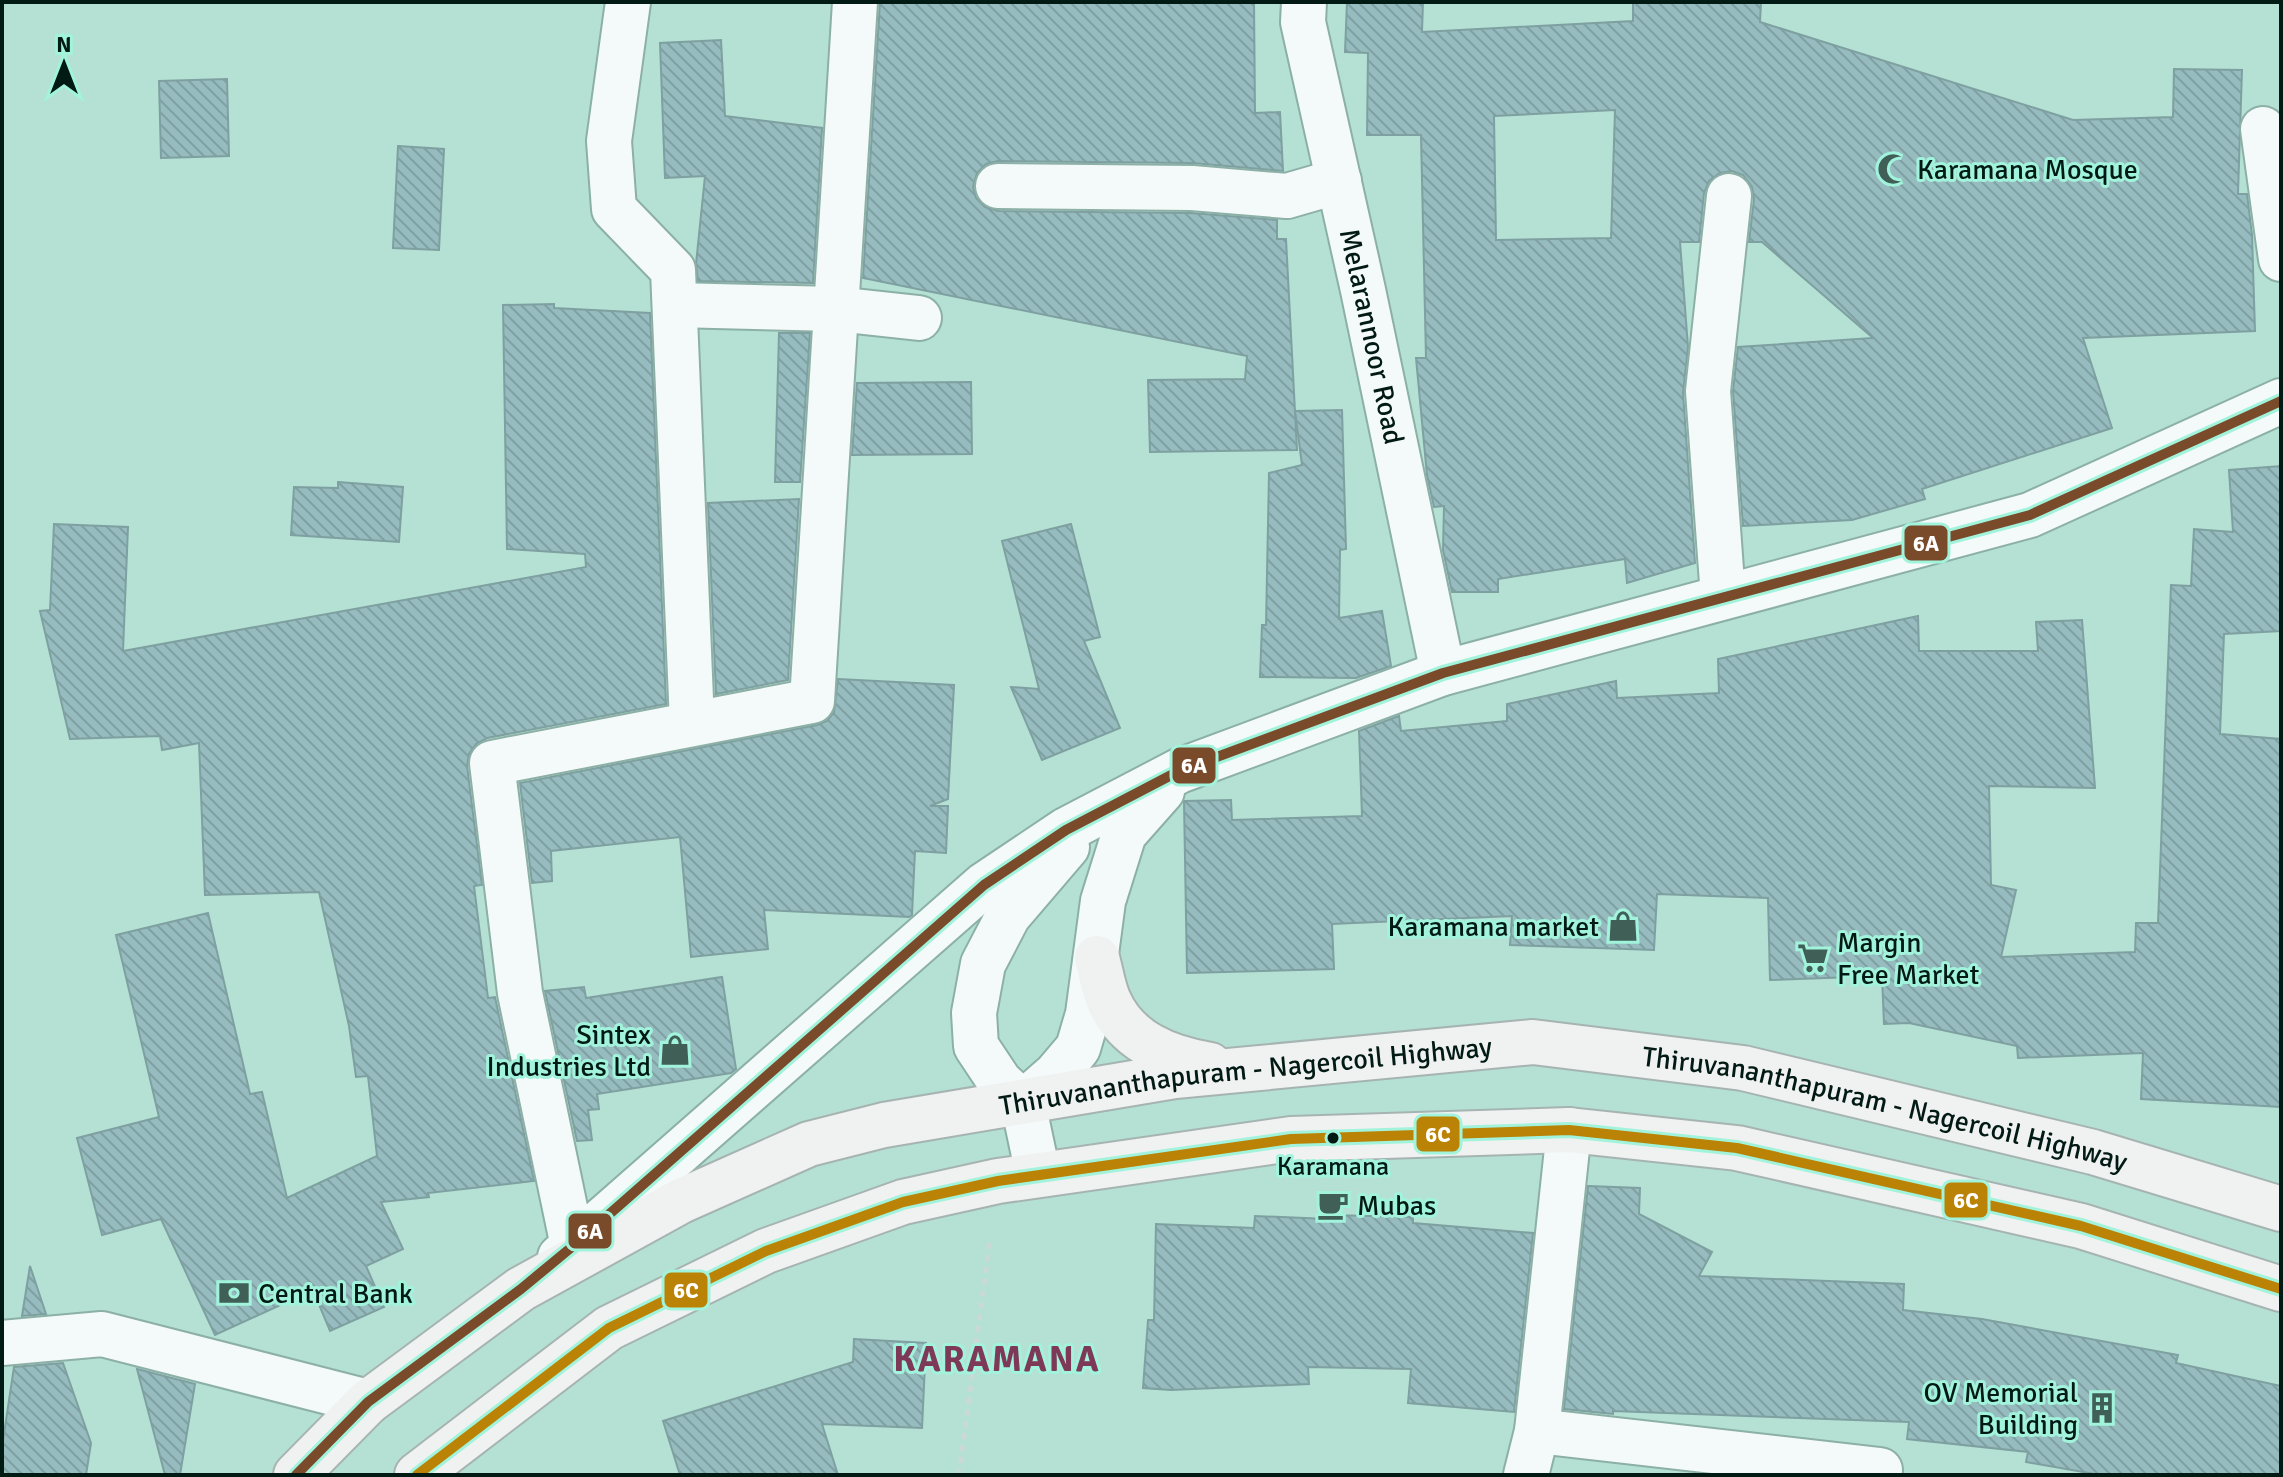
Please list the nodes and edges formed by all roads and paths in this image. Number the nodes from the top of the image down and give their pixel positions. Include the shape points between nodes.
1 (628, 2) edge
2 (855, 2) edge
3 (1304, 2) edge
4 (2263, 129) dead end
5 (1339, 181) junction
6 (998, 186) dead end
7 (1729, 196) dead end
8 (2281, 259) edge
9 (675, 305) junction
10 (836, 309) junction
11 (919, 318) dead end
12 (2281, 401) edge
13 (1723, 597) junction
14 (1443, 673) junction
15 (692, 723) junction
16 (1179, 771) junction
17 (1095, 815) junction
18 (1097, 958) junction
19 (1239, 1070) junction
20 (1023, 1103) junction
21 (1569, 1130) junction
22 (1018, 1178) junction
23 (2281, 1209) edge
24 (573, 1246) junction
25 (521, 1289) junction
26 (2281, 1289) edge
27 (2, 1343) edge
28 (368, 1402) junction
29 (1537, 1431) junction
30 (1880, 1470) dead end
31 (296, 1475) edge
32 (417, 1475) edge
33 (959, 1475) edge
34 (1526, 1475) edge

1 - 9 street via 609,141 614,209 673,270
2 - 10 street
3 - 5 street, Melarannoor Road via 1303,22
4 - 8 street
5 - 6 street via 1287,196 1192,188
5 - 14 street, Melarannoor Road
7 - 13 street via 1708,391
9 - 10 street
9 - 15 street
10 - 11 street
10 - 15 street via 812,701
12 - 13 street via 2030,515
13 - 14 street
14 - 16 street
15 - 24 street via 492,763 520,993
16 - 17 street
16 - 18 street via 1124,834 1103,901
17 - 20 street via 1008,916 983,964 974,1013 976,1046 1000,1082
17 - 24 street via 984,885
18 - 19 main road via 1109,1001 1128,1030 1175,1059
18 - 20 street via 1078,1048
19 - 20 main road, Thiruvananthapuram - Nagercoil Highway
19 - 23 main road, Thiruvananthapuram - Nagercoil Highway via 1533,1042 1743,1068 2093,1152
20 - 22 street
20 - 25 main road, Thiruvananthapuram - Nagercoil Highway via 884,1125 809,1144 681,1201
21 - 22 main road via 1291,1139
21 - 26 main road via 1737,1148 2081,1226
21 - 29 street
22 - 32 main road via 903,1202 766,1251 609,1328
22 - 33 path
24 - 25 street
25 - 28 main road, Thiruvananthapuram - Nagercoil Highway
27 - 28 street via 102,1334
28 - 31 main road, Thiruvananthapuram - Nagercoil Highway
29 - 30 street
29 - 34 street

